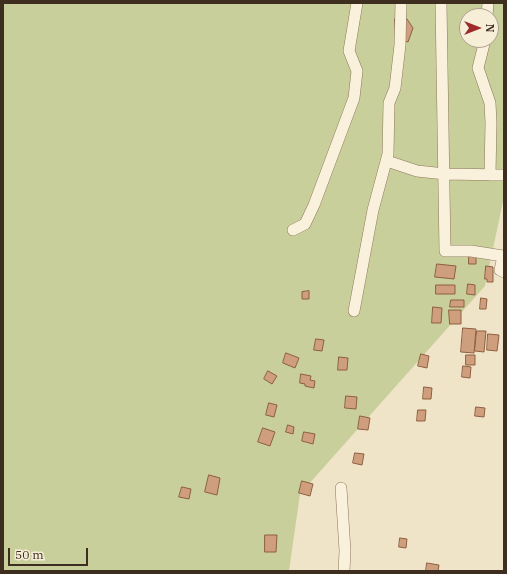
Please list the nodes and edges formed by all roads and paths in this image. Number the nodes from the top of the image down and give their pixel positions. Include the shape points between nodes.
1 (357, 3) edge
2 (401, 3) edge
3 (441, 3) edge
4 (483, 48) edge
5 (387, 161) junction
6 (444, 174) junction
7 (490, 175) junction
8 (504, 175) edge
9 (293, 230) dead end
10 (504, 272) edge
11 (354, 311) dead end
12 (341, 488) dead end
13 (344, 571) edge

1 - 9 street via 349,51 358,71 354,98 314,205 305,224
2 - 5 street via 395,88 389,103
3 - 6 street
4 - 7 street via 478,68 490,103
5 - 6 street via 417,171
5 - 11 street via 373,210
6 - 7 street
6 - 10 street via 445,251 471,251 503,256 500,270
7 - 8 street
12 - 13 street

